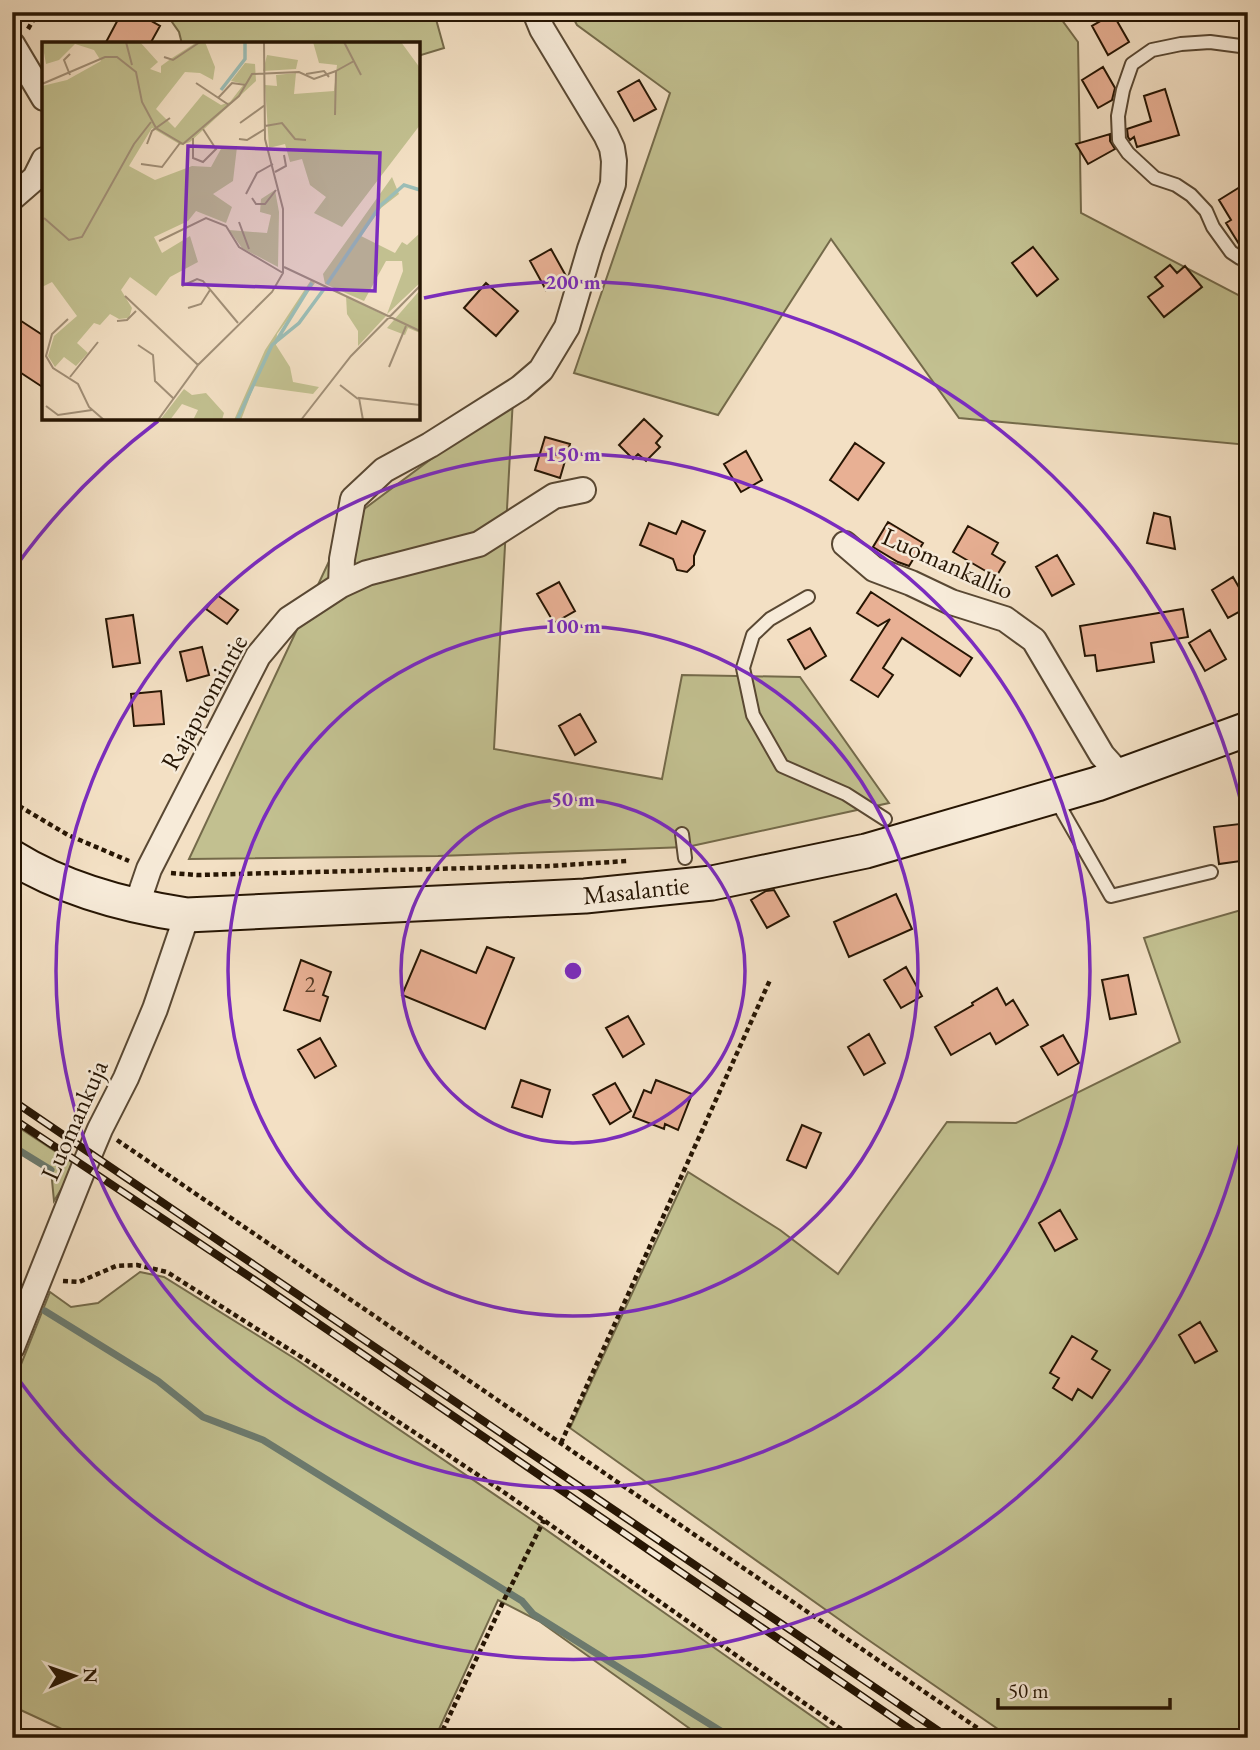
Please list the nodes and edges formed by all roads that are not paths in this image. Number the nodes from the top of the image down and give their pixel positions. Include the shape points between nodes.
1 (534, 12) edge
2 (12, 44) edge
3 (1248, 47) edge
4 (42, 95) edge
5 (42, 164) edge
6 (12, 198) edge
7 (1248, 257) edge
8 (583, 491) dead end
9 (845, 544) dead end
10 (341, 585) junction
11 (808, 597) dead end
12 (1248, 729) edge
13 (1120, 775) junction
14 (1054, 796) junction
15 (885, 819) dead end
16 (682, 834) dead end
17 (12, 858) edge
18 (685, 858) dead end
19 (1211, 872) dead end
20 (136, 906) junction
21 (187, 915) junction
22 (12, 1347) edge

1 - 10 street via 606,135 614,161 613,184 567,327 541,370 520,388 384,470 353,499
2 - 4 street
3 - 7 lane via 1210,41 1152,50 1132,64 1118,116 1119,140 1128,153 1155,178 1191,195 1231,252
5 - 6 street via 35,178
8 - 10 street, Rajapuomintie via 554,496 479,544 367,573
9 - 13 street, Luomankallio via 874,569 1005,619 1034,640 1102,755
10 - 20 street, Rajapuomintie via 289,619 258,656 149,869
11 - 15 lane via 770,619 753,635 743,668 753,715 782,766 846,794
12 - 13 street, Masalantie
13 - 14 street, Masalantie
14 - 19 lane via 1111,896
14 - 21 street, Masalantie via 866,851 712,883 584,896
16 - 18 lane
17 - 20 street, Masalantie via 71,886
20 - 21 street, Masalantie
21 - 22 street, Luomankuja via 155,1009 100,1129

